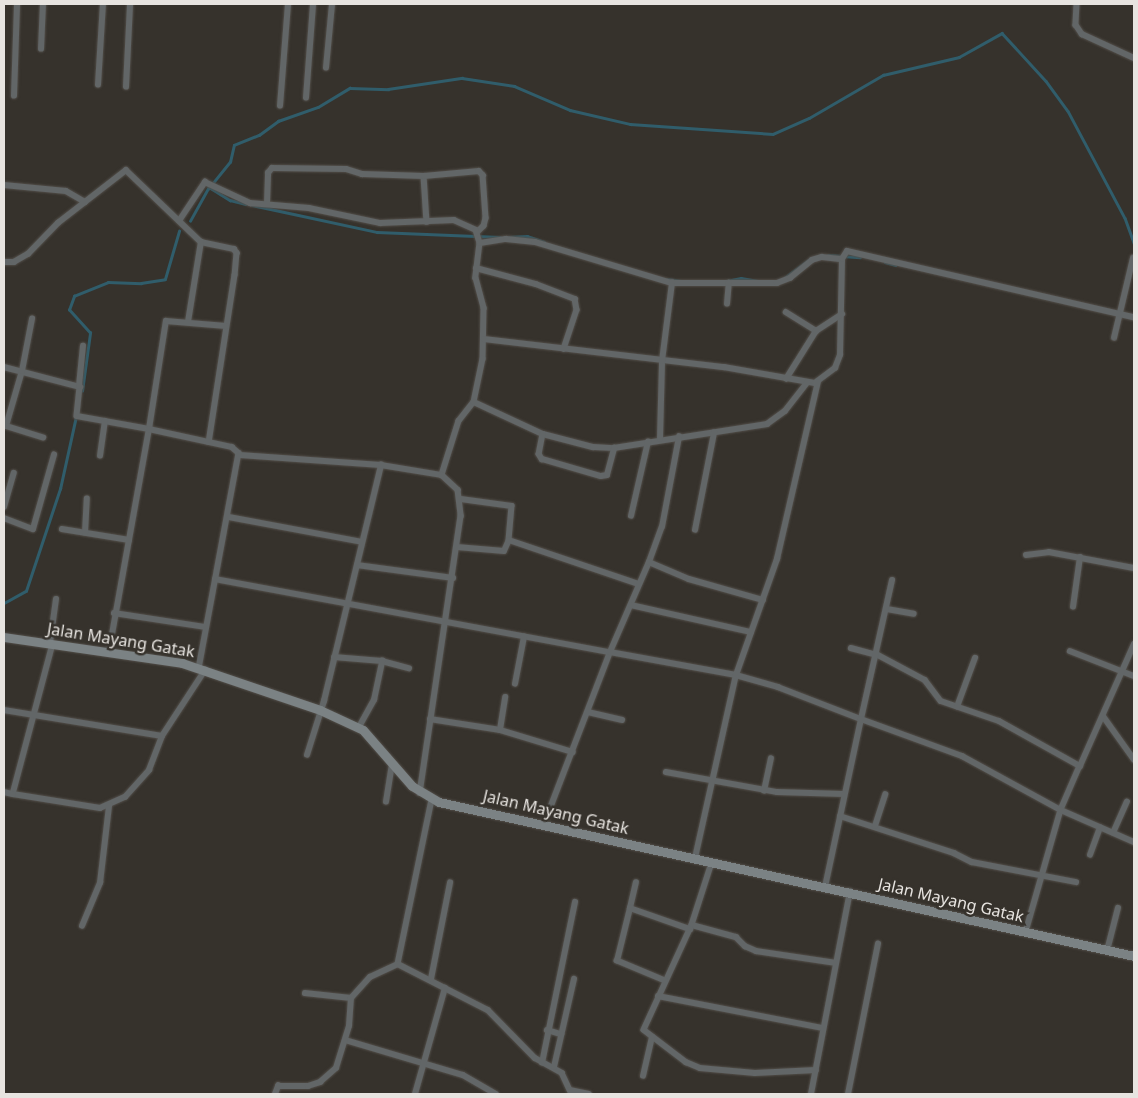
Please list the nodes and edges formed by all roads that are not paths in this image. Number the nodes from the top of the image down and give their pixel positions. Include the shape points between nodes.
1 (17, 4) edge
2 (43, 4) edge
3 (103, 4) edge
4 (130, 4) edge
5 (288, 4) edge
6 (313, 4) edge
7 (332, 4) edge
8 (1078, 4) edge
9 (41, 49) dead end
10 (1134, 58) edge
11 (326, 68) dead end
12 (98, 85) dead end
13 (126, 87) dead end
14 (14, 96) dead end
15 (306, 98) dead end
16 (280, 106) dead end
17 (424, 176) junction
18 (4, 185) edge
19 (85, 202) junction
20 (267, 204) junction
21 (179, 221) junction
22 (427, 222) junction
23 (479, 237) junction
24 (201, 242) junction
25 (843, 256) junction
26 (1133, 258) edge
27 (4, 262) edge
28 (476, 268) junction
29 (1129, 276) junction
30 (672, 283) junction
31 (729, 283) junction
32 (1134, 283) edge
33 (728, 304) dead end
34 (786, 312) dead end
35 (842, 314) junction
36 (1119, 314) junction
37 (1134, 317) edge
38 (32, 319) dead end
39 (188, 322) junction
40 (226, 326) junction
41 (816, 331) junction
42 (1114, 338) dead end
43 (484, 339) junction
44 (83, 346) dead end
45 (564, 350) junction
46 (662, 362) junction
47 (4, 367) edge
48 (22, 371) junction
49 (786, 379) junction
50 (818, 382) junction
51 (807, 384) junction
52 (79, 386) junction
53 (474, 402) junction
54 (105, 421) junction
55 (5, 426) edge
56 (148, 429) junction
57 (714, 433) junction
58 (543, 434) junction
59 (44, 437) dead end
60 (679, 437) junction
61 (660, 439) junction
62 (209, 442) junction
63 (648, 442) junction
64 (614, 448) junction
65 (240, 454) junction
66 (54, 455) dead end
67 (100, 456) dead end
68 (381, 465) junction
69 (14, 473) dead end
70 (442, 475) junction
71 (87, 499) dead end
72 (461, 499) junction
73 (4, 506) edge
74 (631, 516) dead end
75 (4, 518) edge
76 (229, 518) junction
77 (62, 529) dead end
78 (695, 530) dead end
79 (85, 533) junction
80 (129, 540) junction
81 (509, 540) junction
82 (362, 542) junction
83 (456, 547) junction
84 (1026, 555) dead end
85 (1080, 557) junction
86 (649, 562) junction
87 (357, 565) junction
88 (1134, 568) edge
89 (453, 578) junction
90 (215, 579) junction
91 (892, 580) dead end
92 (639, 584) junction
93 (56, 599) dead end
94 (763, 600) junction
95 (346, 604) junction
96 (631, 605) junction
97 (1073, 607) dead end
98 (886, 609) junction
99 (114, 613) junction
100 (914, 614) dead end
101 (446, 622) junction
102 (206, 628) junction
103 (751, 632) junction
104 (4, 637) edge
105 (524, 637) junction
106 (52, 644) junction
107 (1134, 644) edge
108 (851, 648) dead end
109 (109, 651) junction
110 (1070, 651) dead end
111 (610, 652) junction
112 (878, 655) junction
113 (334, 657) junction
114 (975, 658) dead end
115 (382, 661) junction
116 (409, 668) dead end
117 (202, 669) junction
118 (1122, 672) junction
119 (736, 675) junction
120 (1134, 676) edge
121 (515, 684) dead end
122 (505, 697) dead end
123 (957, 707) junction
124 (4, 710) edge
125 (320, 710) junction
126 (588, 712) junction
127 (34, 714) junction
128 (1105, 715) junction
129 (861, 718) junction
130 (430, 719) junction
131 (622, 720) dead end
132 (359, 727) junction
133 (500, 730) junction
134 (162, 736) junction
135 (572, 752) junction
136 (307, 755) dead end
137 (771, 759) dead end
138 (1134, 759) edge
139 (392, 764) junction
140 (1080, 766) junction
141 (666, 772) dead end
142 (712, 781) junction
143 (764, 791) junction
144 (4, 792) edge
145 (420, 793) junction
146 (13, 794) junction
147 (844, 794) junction
148 (885, 795) dead end
149 (432, 800) junction
150 (386, 802) dead end
151 (1127, 802) dead end
152 (109, 806) junction
153 (1061, 810) junction
154 (840, 816) junction
155 (544, 824) junction
156 (875, 826) junction
157 (1100, 828) junction
158 (1113, 833) junction
159 (1134, 841) edge
160 (1090, 855) dead end
161 (695, 858) junction
162 (712, 863) junction
163 (1041, 876) junction
164 (1076, 882) dead end
165 (450, 883) dead end
166 (636, 884) dead end
167 (826, 887) junction
168 (850, 892) junction
169 (575, 902) dead end
170 (630, 908) junction
171 (1118, 908) dead end
172 (82, 926) dead end
173 (691, 927) junction
174 (1026, 932) junction
175 (878, 944) dead end
176 (1107, 951) junction
177 (1134, 956) edge
178 (836, 963) junction
179 (398, 964) junction
180 (431, 979) junction
181 (574, 979) dead end
182 (665, 981) junction
183 (445, 988) junction
184 (305, 994) dead end
185 (658, 996) junction
186 (351, 1002) junction
187 (823, 1028) junction
188 (547, 1030) junction
189 (561, 1034) junction
190 (652, 1037) junction
191 (345, 1040) junction
192 (542, 1063) junction
193 (423, 1065) junction
194 (554, 1067) junction
195 (816, 1070) junction
196 (643, 1076) dead end
197 (568, 1092) edge
198 (275, 1094) edge
199 (415, 1094) edge
200 (496, 1094) edge
201 (589, 1094) edge
202 (811, 1094) edge
203 (848, 1094) edge

1 - 14 street
2 - 9 street
3 - 12 street
4 - 13 street
5 - 16 street
6 - 15 street
7 - 11 street
8 - 10 street via 1076,25 1082,34
17 - 20 street via 362,174 346,168 272,168 268,169
17 - 22 street
17 - 23 street via 481,173 486,218
18 - 19 street via 66,191
19 - 21 street via 128,171
19 - 27 street via 58,223 28,254 14,262
20 - 21 street via 244,202 204,184
20 - 22 street via 324,211 380,224
21 - 24 street
22 - 23 street via 460,221
23 - 28 street
23 - 30 street via 535,242
24 - 39 street
24 - 40 street via 231,247 237,253
25 - 31 street via 812,260 783,282
25 - 35 street
25 - 36 street via 847,251 860,253
26 - 29 street
28 - 43 street via 484,308
28 - 45 street via 536,284 575,299 577,310
29 - 32 street
29 - 36 street
30 - 31 street
30 - 46 street
31 - 33 street
34 - 41 street
35 - 41 street
35 - 50 street via 838,361
36 - 37 street
36 - 42 street
38 - 48 street
39 - 40 street
39 - 56 street via 169,320 165,324
40 - 62 street
41 - 49 street
43 - 45 street
43 - 53 street
44 - 52 street
45 - 46 street
46 - 49 street via 724,367
46 - 61 street
47 - 48 street
48 - 52 street
48 - 55 street
49 - 51 street
50 - 51 street
50 - 94 street via 777,559
51 - 57 street via 775,420 759,426
52 - 54 street via 76,416
53 - 58 street
53 - 70 street via 459,421
54 - 56 street
54 - 67 street
55 - 59 street
56 - 62 street
56 - 80 street
57 - 60 street
57 - 78 street
58 - 64 street via 593,447
58 - 64 street via 539,454 542,460 601,476 607,475
60 - 61 street
60 - 86 street via 662,527
61 - 63 street
62 - 65 street via 232,447
63 - 64 street
63 - 74 street
65 - 68 street
65 - 76 street
66 - 75 street via 33,529
68 - 70 street
68 - 82 street
69 - 73 street
70 - 72 street via 453,482
71 - 79 street
72 - 81 street via 512,506
72 - 83 street
76 - 82 street
76 - 90 street
77 - 79 street
79 - 80 street
80 - 99 street
81 - 83 street via 504,551
81 - 92 street
82 - 87 street
83 - 89 street
84 - 85 street via 1048,552
85 - 88 street
85 - 97 street
86 - 92 street
86 - 94 street via 689,579
87 - 89 street
87 - 95 street
89 - 101 street
90 - 95 street
90 - 102 street
91 - 98 street
92 - 96 street
93 - 106 street
94 - 103 street
95 - 101 street
95 - 113 street
96 - 103 street
96 - 111 street
98 - 100 street
98 - 112 street
99 - 102 street
99 - 109 street
101 - 105 street
101 - 130 street
102 - 117 street
103 - 119 street
104 - 106 street, Jalan Mayang Gatak
105 - 111 street
105 - 121 street
106 - 109 street, Jalan Mayang Gatak
106 - 127 street
107 - 118 street
108 - 112 street
109 - 117 street, Jalan Mayang Gatak
110 - 118 street
111 - 119 street
111 - 126 street
112 - 123 street via 924,680 938,699
112 - 129 street
113 - 115 street
113 - 125 street
114 - 123 street
115 - 116 street
115 - 132 street via 374,700
117 - 125 street, Jalan Mayang Gatak
117 - 134 street
118 - 120 street
118 - 128 street
119 - 129 street
119 - 142 street
122 - 133 street
123 - 140 street via 999,721
124 - 127 street
125 - 132 street, Jalan Mayang Gatak
125 - 136 street
126 - 131 street
126 - 135 street
127 - 134 street
127 - 146 street
128 - 138 street
128 - 140 street
129 - 147 street
129 - 153 street via 962,756
130 - 133 street
130 - 145 street
132 - 139 street, Jalan Mayang Gatak
133 - 135 street
134 - 152 street via 149,770 138,784
135 - 155 street
137 - 143 street
139 - 145 street, Jalan Mayang Gatak
139 - 150 street
140 - 153 street
141 - 142 street
142 - 143 street
142 - 161 street
143 - 147 street
144 - 146 street
145 - 149 street, Jalan Mayang Gatak
146 - 152 street via 92,808
147 - 154 street
148 - 156 street
149 - 155 street, Jalan Mayang Gatak
149 - 179 street
151 - 158 street
152 - 172 street via 100,883
153 - 157 street
153 - 163 street
154 - 156 street
154 - 167 street
155 - 161 street, Jalan Mayang Gatak
156 - 163 street via 972,862
157 - 158 street
157 - 160 street
158 - 159 street
161 - 162 street, Jalan Mayang Gatak
162 - 167 street, Jalan Mayang Gatak
162 - 173 street
163 - 164 street
163 - 174 street
165 - 180 street
166 - 170 street
167 - 168 street, Jalan Mayang Gatak
168 - 174 street, Jalan Mayang Gatak
168 - 178 street
169 - 188 street
170 - 173 street
170 - 182 street via 617,961
171 - 176 street
173 - 178 street via 736,937 756,951
173 - 182 street
174 - 176 street, Jalan Mayang Gatak
175 - 203 street
176 - 177 street, Jalan Mayang Gatak
178 - 187 street
179 - 180 street
179 - 186 street via 370,977
180 - 183 street
181 - 189 street
182 - 185 street
183 - 192 street via 488,1010
183 - 193 street
184 - 186 street
185 - 187 street
185 - 190 street via 644,1026
186 - 191 street
187 - 195 street
188 - 189 street
188 - 192 street
189 - 194 street
190 - 195 street via 700,1068 755,1073
190 - 196 street
191 - 193 street
191 - 198 street via 339,1064 327,1077 308,1086 278,1086
192 - 194 street
193 - 199 street
193 - 200 street via 463,1075
194 - 197 street via 565,1076
195 - 202 street
197 - 201 street

